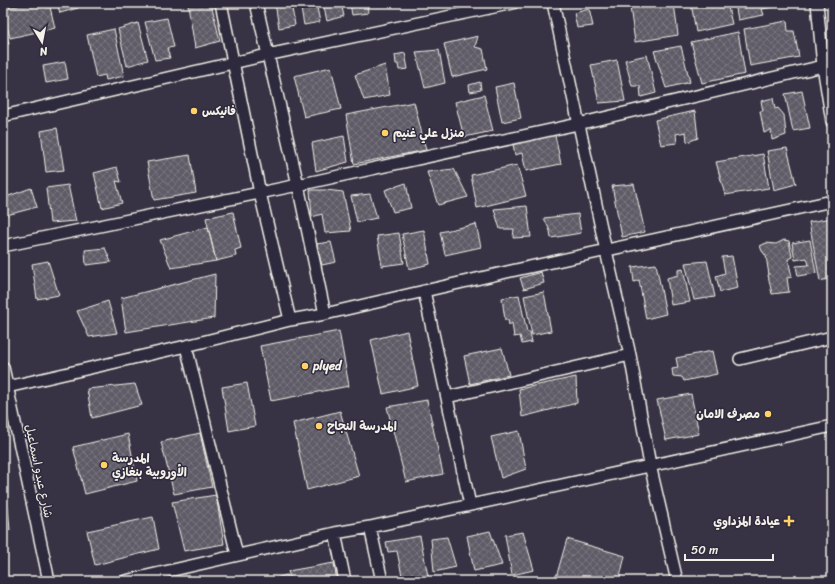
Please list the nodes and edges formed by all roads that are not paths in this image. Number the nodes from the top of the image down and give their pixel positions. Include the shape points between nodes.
1 (221, 3) edge
2 (256, 3) edge
3 (513, 3) edge
4 (553, 3) edge
5 (817, 3) edge
6 (268, 55) junction
7 (234, 63) junction
8 (823, 66) junction
9 (3, 116) edge
10 (832, 122) edge
11 (578, 124) junction
12 (298, 185) junction
13 (260, 193) junction
14 (832, 201) edge
15 (3, 246) edge
16 (606, 251) junction
17 (424, 291) junction
18 (325, 314) junction
19 (290, 320) junction
20 (832, 337) edge
21 (186, 346) junction
22 (630, 355) junction
23 (740, 359) dead end
24 (3, 367) edge
25 (5, 387) edge
26 (448, 397) junction
27 (832, 426) edge
28 (650, 465) junction
29 (470, 505) junction
30 (370, 527) junction
31 (335, 533) junction
32 (237, 555) junction
33 (49, 581) edge
34 (125, 581) edge
35 (346, 581) edge
36 (382, 581) edge
37 (677, 581) edge

1 - 7 street
2 - 6 street
3 - 6 street
4 - 11 street
5 - 8 street
6 - 7 street
6 - 12 street
7 - 9 street
7 - 13 street
8 - 10 street
8 - 11 street
11 - 12 street
11 - 16 street
12 - 13 street
12 - 18 street
13 - 15 street
13 - 19 street
14 - 16 street
16 - 17 street
16 - 22 street
17 - 18 street
17 - 26 street
18 - 19 street
19 - 21 street
20 - 23 street
21 - 25 street
21 - 32 street
22 - 26 street
22 - 28 street
24 - 25 street, شارع عبدو اسماعيل
25 - 33 street, شارع عبدو اسماعيل
26 - 29 street
27 - 28 street
28 - 29 street
28 - 37 street
29 - 30 street
30 - 31 street
30 - 36 street
31 - 32 street
31 - 35 street
32 - 34 street

